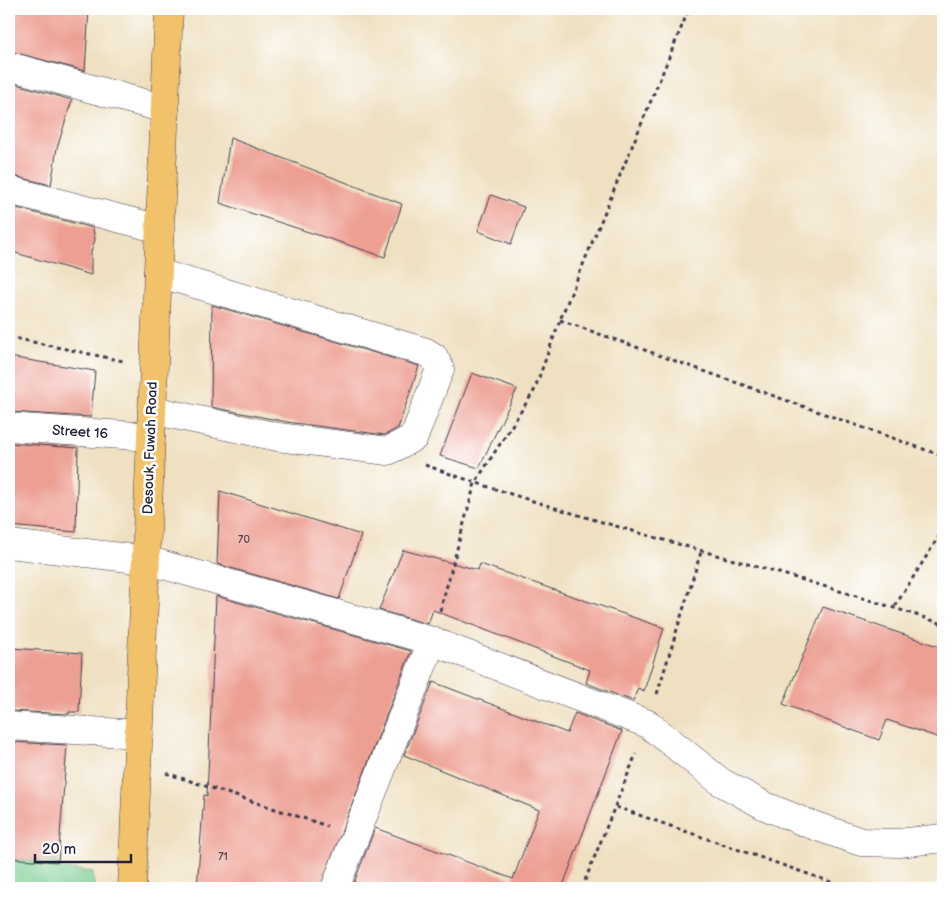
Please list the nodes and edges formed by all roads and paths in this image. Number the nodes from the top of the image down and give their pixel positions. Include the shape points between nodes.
1 (169, 9) edge
2 (690, 9) edge
3 (9, 66) edge
4 (165, 109) junction
5 (9, 190) edge
6 (160, 229) junction
7 (158, 273) junction
8 (560, 320) junction
9 (9, 337) edge
10 (154, 368) junction
11 (152, 410) junction
12 (9, 427) edge
13 (151, 437) junction
14 (388, 451) junction
15 (943, 456) edge
16 (475, 483) junction
17 (943, 530) edge
18 (9, 544) edge
19 (146, 560) junction
20 (895, 606) junction
21 (943, 624) edge
22 (432, 641) junction
23 (9, 726) edge
24 (139, 734) junction
25 (137, 764) junction
26 (616, 807) dead end
27 (356, 835) junction
28 (943, 838) edge
29 (834, 883) junction
30 (132, 888) edge
31 (335, 888) edge
32 (832, 888) edge
33 (848, 888) edge

1 - 4 main road, Desouk, Fuwah Road
2 - 8 path
3 - 4 street
4 - 6 main road, Desouk, Fuwah Road
5 - 6 street
6 - 7 main road, Desouk, Fuwah Road
7 - 10 main road, Desouk, Fuwah Road
7 - 14 street via 434,357 440,369 414,437
8 - 15 path
8 - 16 path via 534,392
9 - 10 path
10 - 11 main road, Desouk, Fuwah Road
11 - 13 main road, Desouk, Fuwah Road
11 - 14 street via 278,437
12 - 13 street, Street 16
13 - 19 main road, Desouk, Fuwah Road
14 - 16 path
16 - 20 path via 701,552
16 - 22 path
17 - 20 path
18 - 19 street
19 - 22 street
19 - 24 main road, Desouk, Fuwah Road
20 - 21 path
22 - 27 street
22 - 28 street via 648,724 721,782 807,824 860,842 899,843
23 - 24 street
24 - 25 main road, Desouk, Fuwah Road
25 - 27 path
25 - 30 main road, Desouk, Fuwah Road
26 - 29 path
27 - 31 street
29 - 32 path
29 - 33 path

